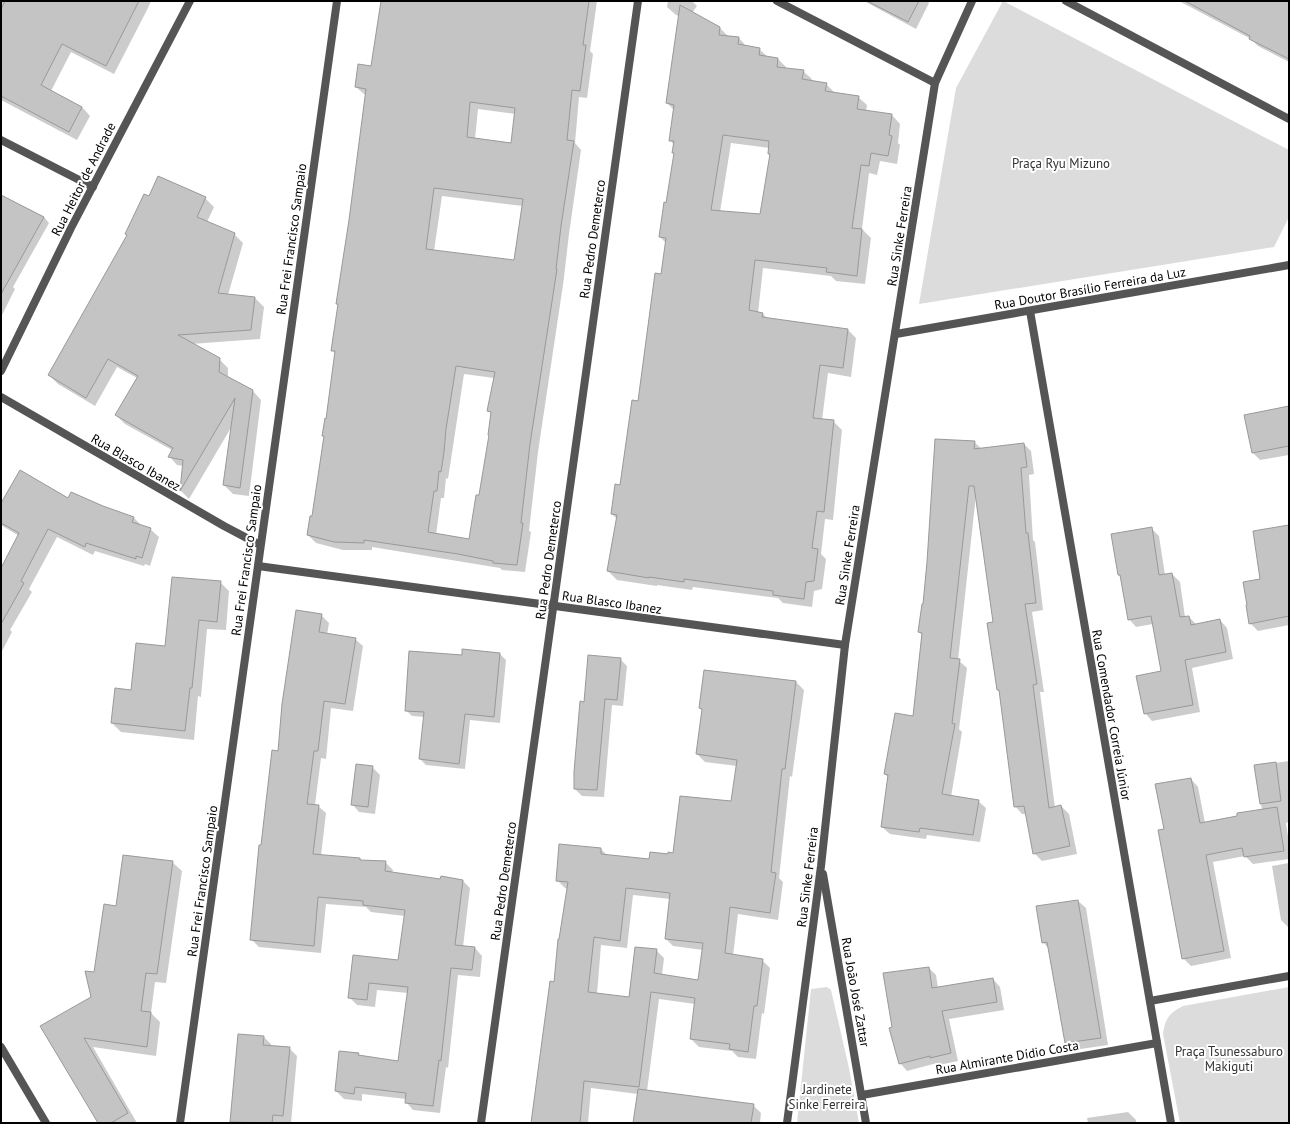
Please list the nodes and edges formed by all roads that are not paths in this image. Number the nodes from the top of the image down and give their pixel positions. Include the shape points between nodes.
1 (190, 1) edge
2 (337, 1) edge
3 (638, 1) edge
4 (777, 1) edge
5 (972, 1) edge
6 (1066, 1) edge
7 (935, 83) junction
8 (1289, 119) edge
9 (1, 140) edge
10 (93, 187) junction
11 (1289, 265) edge
12 (1030, 311) junction
13 (896, 334) junction
14 (1, 371) edge
15 (1, 397) edge
16 (260, 545) junction
17 (258, 566) junction
18 (553, 606) junction
19 (845, 645) junction
20 (821, 866) junction
21 (1289, 976) edge
22 (1150, 1001) junction
23 (1157, 1043) junction
24 (1, 1047) edge
25 (862, 1095) junction
26 (46, 1123) edge
27 (180, 1123) edge
28 (481, 1123) edge
29 (787, 1123) edge
30 (866, 1123) edge
31 (1171, 1123) edge

1 - 10 street, Rua Heitor de Andrade
2 - 16 street, Rua Frei Francisco Sampaio
3 - 18 street, Rua Pedro Demeterco
4 - 7 street
5 - 7 street, Rua Sinke Ferreira
6 - 8 street
7 - 13 street, Rua Sinke Ferreira
9 - 10 street
10 - 14 street, Rua Heitor de Andrade
11 - 12 street, Rua Doutor Brasílio Ferreira da Luz
12 - 13 street, Rua Doutor Brasílio Ferreira da Luz
12 - 22 street, Rua Comendador Correia Júnior
13 - 19 street, Rua Sinke Ferreira
15 - 16 street, Rua Blasco Ibanez
16 - 17 street, Rua Frei Francisco Sampaio
17 - 18 street, Rua Blasco Ibanez
17 - 27 street, Rua Frei Francisco Sampaio
18 - 19 street, Rua Blasco Ibanez
18 - 28 street, Rua Pedro Demeterco
19 - 20 street, Rua Sinke Ferreira
20 - 25 street, Rua João José Zattar
20 - 29 street, Rua Sinke Ferreira
21 - 22 street
22 - 23 street, Rua Comendador Correia Júnior
23 - 25 street, Rua Almirante Dídio Costa
23 - 31 street, Rua Comendador Correia Júnior
24 - 26 street
25 - 30 street, Rua João José Zattar

